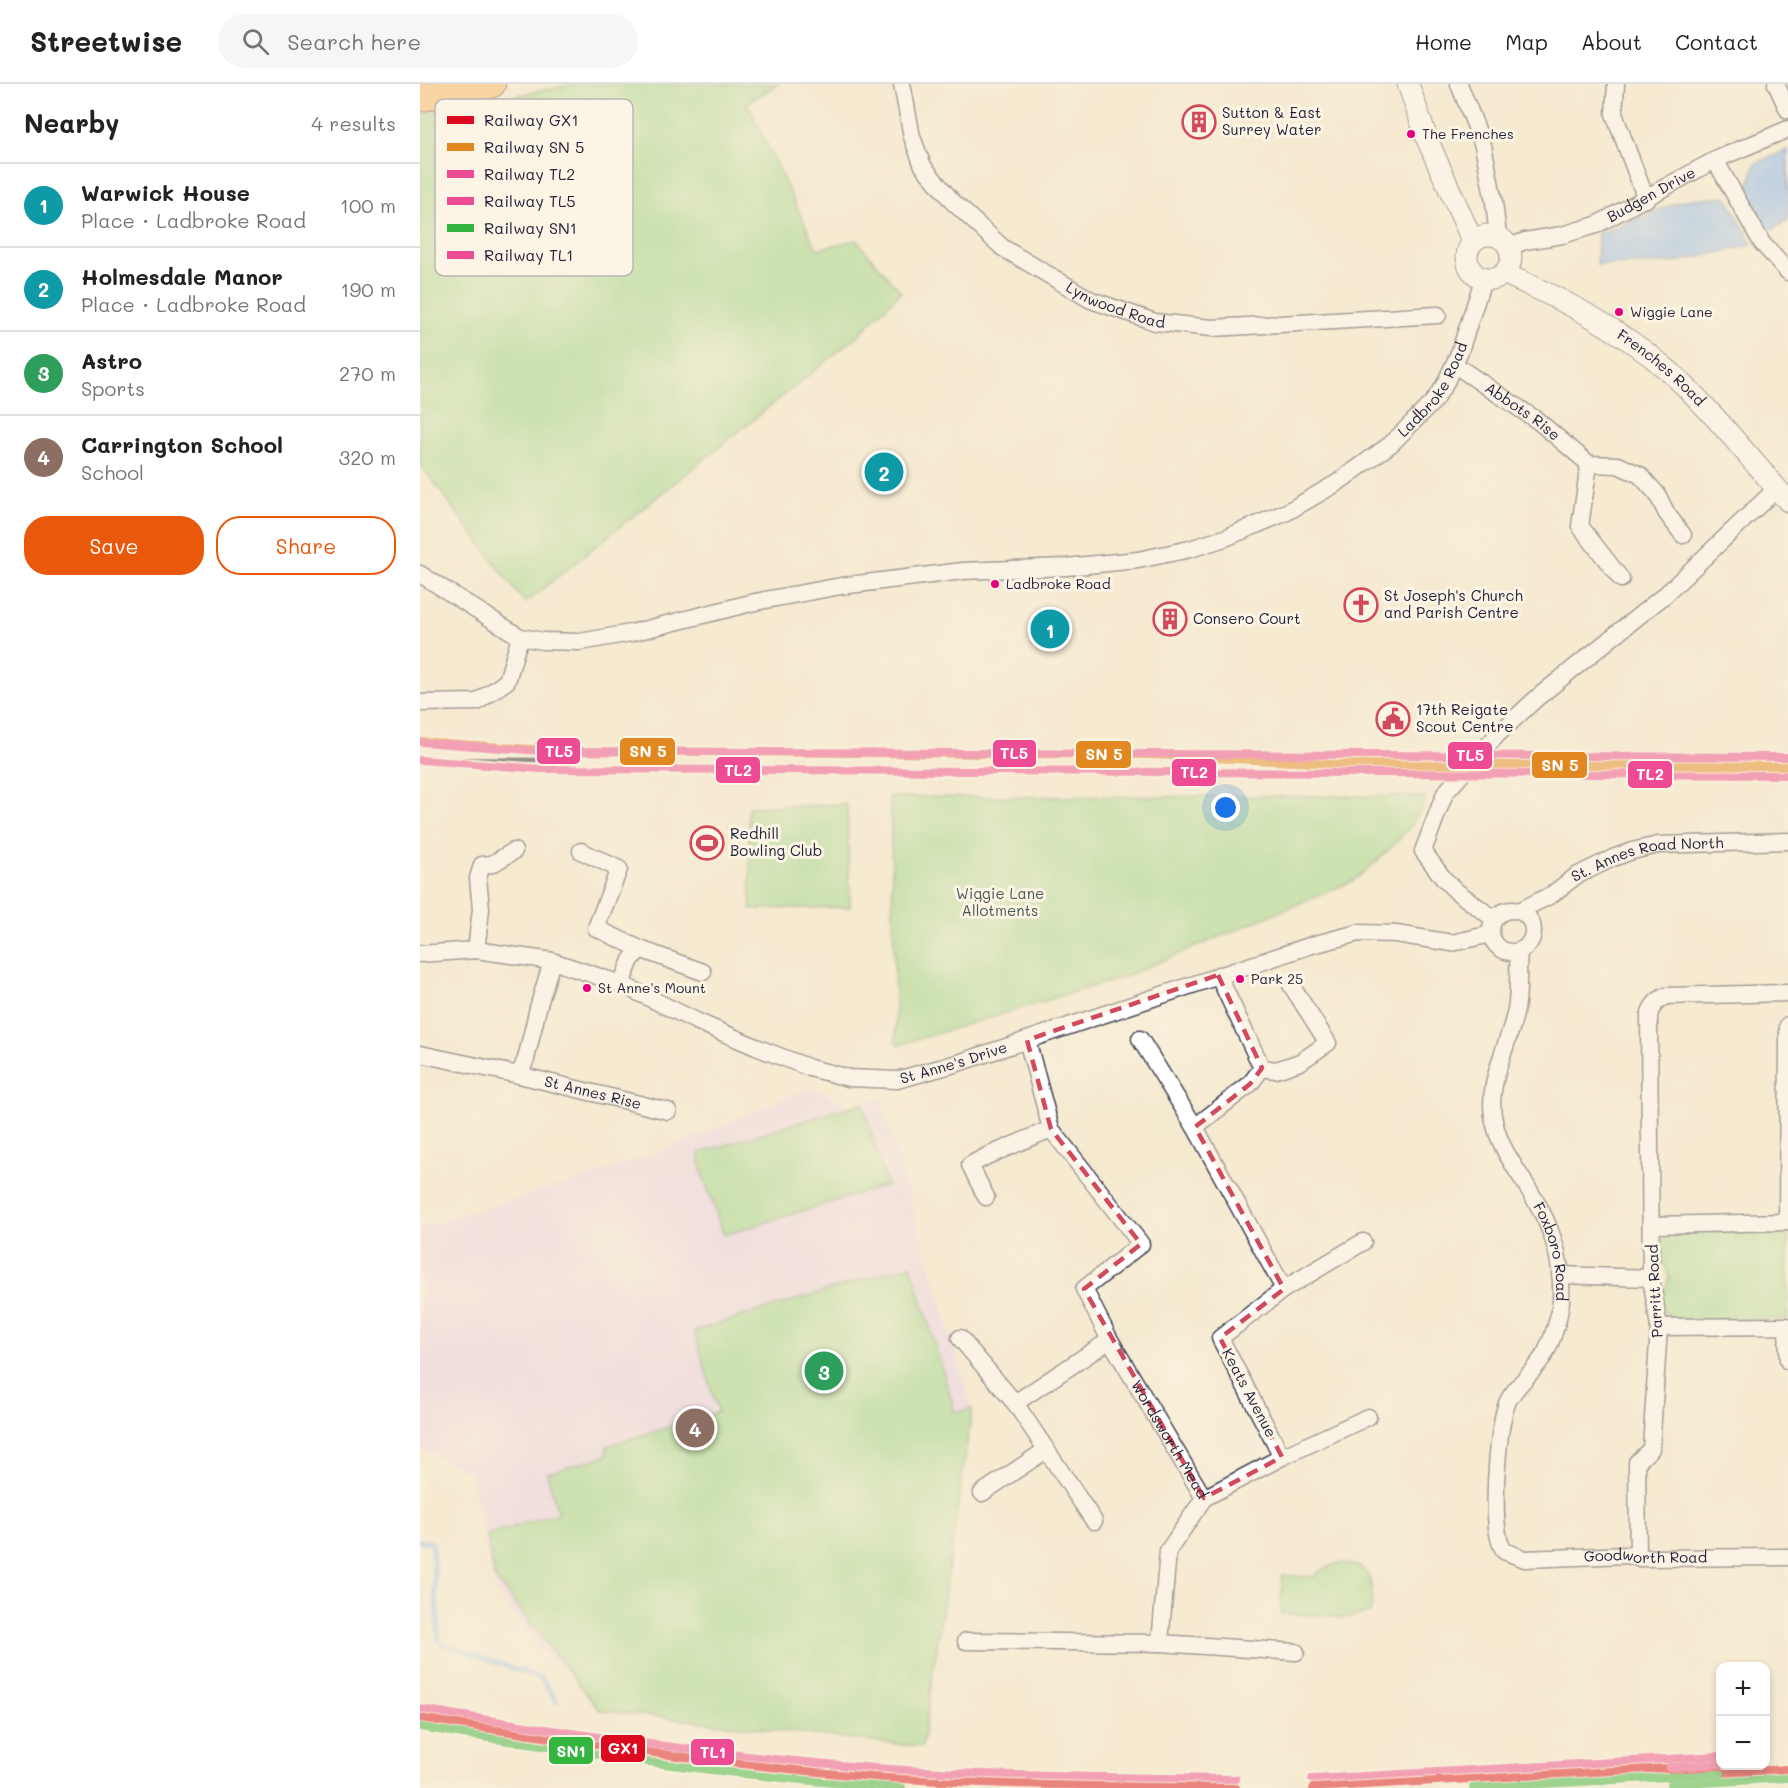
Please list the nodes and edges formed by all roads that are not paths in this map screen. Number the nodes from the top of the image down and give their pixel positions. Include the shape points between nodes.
1 (492, 84) edge
2 (902, 84) edge
3 (1408, 84) edge
4 (1459, 84) edge
5 (1616, 84) edge
6 (1776, 84) edge
7 (420, 98) edge
8 (1788, 110) edge
9 (1788, 129) edge
10 (1715, 160) junction
11 (1646, 199) junction
12 (1475, 240) junction
13 (1504, 242) junction
14 (1788, 272) edge
15 (1505, 274) junction
16 (1483, 279) junction
17 (1438, 315) dead end
18 (1455, 365) junction
19 (1588, 464) junction
20 (1782, 495) edge
21 (1683, 535) dead end
22 (420, 574) edge
23 (1621, 579) dead end
24 (520, 637) junction
25 (420, 704) edge
26 (1788, 841) edge
27 (514, 851) dead end
28 (581, 851) dead end
29 (1519, 911) junction
30 (1493, 927) junction
31 (640, 949) junction
32 (476, 950) junction
33 (1519, 951) junction
34 (420, 954) edge
35 (552, 961) junction
36 (703, 972) dead end
37 (1218, 975) junction
38 (621, 984) junction
39 (1291, 985) dead end
40 (1788, 993) edge
41 (1788, 1025) edge
42 (1140, 1039) dead end
43 (1027, 1040) junction
44 (420, 1054) edge
45 (1262, 1068) junction
46 (519, 1075) junction
47 (668, 1111) dead end
48 (1196, 1127) junction
49 (1051, 1129) junction
50 (986, 1197) dead end
51 (1652, 1225) junction
52 (1363, 1242) dead end
53 (1560, 1275) junction
54 (1651, 1278) junction
55 (1284, 1289) junction
56 (1659, 1327) junction
57 (960, 1338) dead end
58 (1110, 1340) junction
59 (1788, 1361) edge
60 (1015, 1403) junction
61 (1368, 1417) dead end
62 (1046, 1450) junction
63 (1282, 1457) junction
64 (982, 1492) dead end
65 (1204, 1498) junction
66 (1094, 1521) dead end
67 (1503, 1551) joint
68 (1788, 1557) edge
69 (1638, 1558) junction
70 (966, 1641) dead end
71 (1160, 1643) junction
72 (1296, 1652) dead end

1 - 7 main road
2 - 17 street, Lynwood Road via 912,137 923,166 952,201 1003,248 1091,300 1155,322 1212,328
3 - 12 street via 1431,148
4 - 13 street via 1483,145
5 - 11 street via 1614,114
6 - 8 street
9 - 10 street, Budgen Drive
10 - 11 street, Budgen Drive
10 - 14 street via 1762,243
11 - 13 street, Budgen Drive via 1596,225 1562,235
12 - 13 street via 1484,235
12 - 16 street via 1467,255 1469,266
13 - 15 street via 1511,261
15 - 16 street
15 - 20 street, Frenches Road via 1605,323 1670,372
16 - 18 street, Ladbroke Road
18 - 19 street, Abbots Rise via 1538,421
18 - 24 street, Ladbroke Road via 1433,402 1367,463 1287,512 1190,549 1138,561 963,571 841,586 580,642
19 - 21 street via 1618,465 1640,475
19 - 23 street via 1580,526
20 - 30 street via 1530,705 1498,734 1445,794 1423,851 1443,878
22 - 24 street, Ladbroke Road
24 - 25 street via 507,681 477,702
26 - 29 street, St. Annes Road North via 1669,845 1632,851 1576,876 1551,895
27 - 32 street via 492,864 482,865 478,878 481,909
28 - 31 street via 619,869 596,928
29 - 30 street via 1500,913
29 - 33 street via 1530,919 1533,935
30 - 33 street via 1499,948
30 - 37 street, St Anne's Drive via 1452,944 1396,934 1358,933
31 - 36 street
31 - 38 street
32 - 34 street, St Anne's Drive
32 - 35 street, St Anne's Drive
33 - 53 street, Foxboro Road via 1515,1014 1500,1058 1493,1096 1494,1123 1504,1150 1555,1239
35 - 38 street, St Anne's Drive
35 - 46 street
37 - 43 street, St Anne's Drive
37 - 45 street
38 - 43 street, St Anne's Drive via 756,1047 849,1078 897,1080
39 - 45 street via 1328,1043 1300,1062 1276,1070
40 - 51 street, Parritt Road via 1666,996 1651,1010
41 - 51 street via 1788,1222
42 - 48 street
43 - 49 street, Wordsworth Mead
44 - 46 street, St Annes Rise
45 - 48 street via 1250,1084
46 - 47 street, St Annes Rise
48 - 55 street
49 - 50 street via 970,1165
49 - 58 street, Wordsworth Mead via 1141,1244 1084,1289
51 - 54 street, Parritt Road
52 - 55 street, Keats Avenue
53 - 54 street
53 - 67 street, Foxboro Road via 1561,1302 1545,1353 1509,1401 1502,1425 1496,1504 1498,1538
54 - 56 street, Parritt Road
55 - 63 street, Keats Avenue via 1220,1338
56 - 59 street via 1787,1326
56 - 69 street, Parritt Road via 1651,1449 1637,1462
57 - 60 street
58 - 60 street
58 - 65 street, Wordsworth Mead
60 - 62 street
61 - 63 street
62 - 64 street
62 - 66 street
63 - 65 street
65 - 71 street, Wordsworth Mead via 1168,1551
67 - 69 street, Goodworth Road via 1525,1559 1627,1555
68 - 69 street, Goodworth Road
70 - 71 street
71 - 72 street

